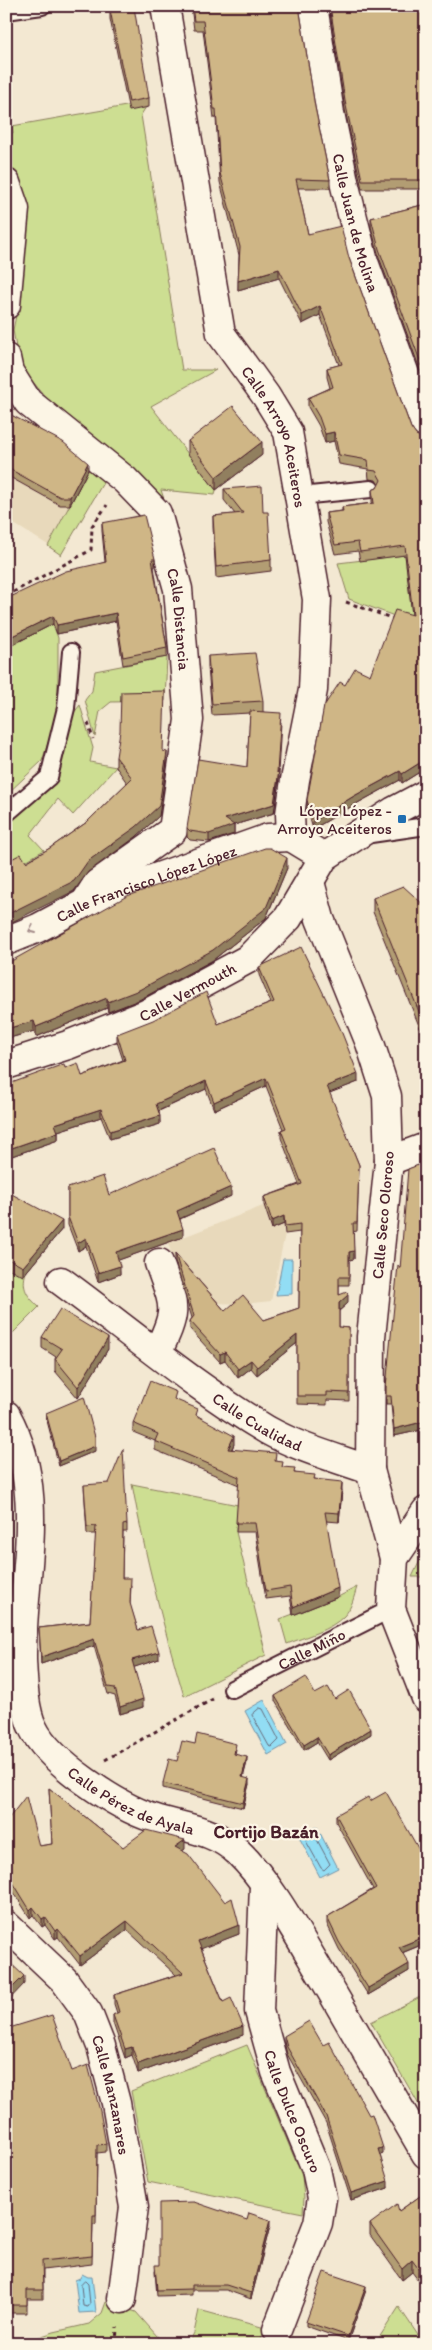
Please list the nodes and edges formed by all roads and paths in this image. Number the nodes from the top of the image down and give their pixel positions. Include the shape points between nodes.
1 (42, 6) edge
2 (166, 6) edge
3 (313, 6) edge
4 (6, 12) edge
5 (6, 184) edge
6 (6, 305) edge
7 (6, 358) edge
8 (426, 432) edge
9 (124, 480) junction
10 (372, 490) edge
11 (300, 496) junction
12 (6, 596) edge
13 (317, 599) junction
14 (402, 622) edge
15 (71, 652) dead end
16 (426, 794) edge
17 (6, 814) edge
18 (426, 826) edge
19 (291, 837) junction
20 (355, 837) junction
21 (324, 857) junction
22 (310, 882) junction
23 (85, 903) junction
24 (6, 941) edge
25 (6, 1065) edge
26 (426, 1147) edge
27 (389, 1161) junction
28 (159, 1262) dead end
29 (61, 1281) dead end
30 (157, 1353) junction
31 (6, 1415) edge
32 (370, 1470) junction
33 (426, 1511) edge
34 (394, 1558) junction
35 (391, 1609) junction
36 (232, 1689) dead end
37 (426, 1698) edge
38 (210, 1701) dead end
39 (118, 1753) dead end
40 (264, 1885) junction
41 (6, 1925) edge
42 (426, 2154) edge
43 (122, 2299) dead end
44 (275, 2337) edge

1 - 4 lane
2 - 11 street, Calle Arroyo Aceiteros via 221,334 288,432
3 - 8 street, Calle Juan de Molina via 330,113 364,262
5 - 6 street via 15,209
7 - 9 street, Calle Distancia via 9,372 28,402
9 - 12 path via 92,526 92,550
9 - 23 street, Calle Distancia via 157,513 160,522 178,589 189,720 173,830 97,884
10 - 11 lane
11 - 13 street, Calle Arroyo Aceiteros
13 - 14 path via 352,603
13 - 19 street, Calle Arroyo Aceiteros via 313,690 295,780 290,814
15 - 17 lane via 66,708 49,776
16 - 20 street via 394,810
18 - 20 lane
19 - 21 street
19 - 23 street, Calle Francisco López López via 268,838
20 - 21 street
21 - 22 street, Calle Vermouth
22 - 25 street, Calle Vermouth via 288,918 248,959 146,1014
22 - 27 street, Calle Seco Oloroso via 320,918 370,1042 387,1096
23 -> 24 street, Calle Francisco López López
26 - 27 street
27 - 32 street, Calle Seco Oloroso via 371,1337
28 - 30 street via 174,1304 172,1323
29 - 30 street, Calle Cualidad
30 - 32 street, Calle Cualidad via 269,1431 313,1451
31 - 40 street, Calle Pérez de Ayala via 27,1471 31,1541 22,1622 23,1686 33,1728 53,1754 111,1800 152,1818 220,1839 238,1852
32 - 34 street, Calle Seco Oloroso
33 - 34 street
34 - 35 street
35 - 36 lane, Calle Miño
35 - 37 street
38 - 39 path
40 - 42 street, Calle Pérez de Ayala via 301,1940
40 - 44 street, Calle Dulce Oscuro via 259,2010 276,2072 316,2169 322,2198 318,2224
41 - 43 street, Calle Manzanares via 64,1980 88,2013 101,2046 116,2103 134,2207

